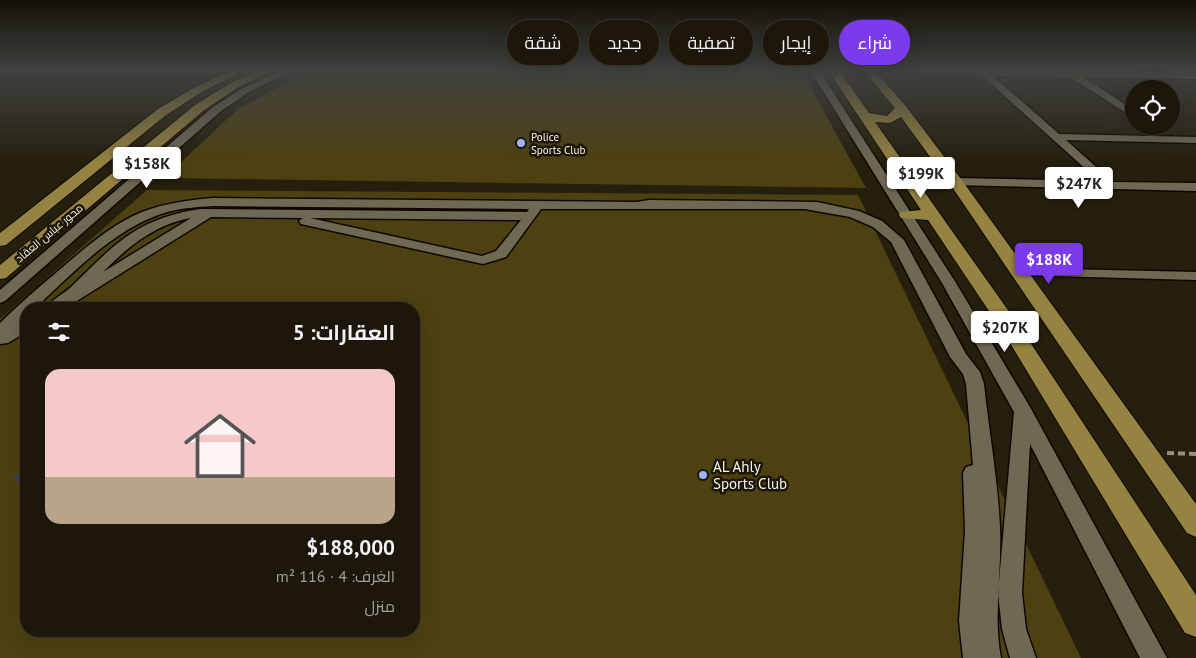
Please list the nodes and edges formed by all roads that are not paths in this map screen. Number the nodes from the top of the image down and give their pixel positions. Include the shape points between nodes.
1 (180, 101) edge
2 (210, 101) edge
3 (230, 101) edge
4 (834, 101) edge
5 (854, 101) edge
6 (895, 101) edge
7 (1015, 101) edge
8 (1112, 101) edge
9 (901, 108) junction
10 (1125, 109) edge
11 (863, 115) junction
12 (1165, 135) edge
13 (1056, 137) junction
14 (1171, 139) junction
15 (1196, 140) edge
16 (1110, 185) junction
17 (959, 187) junction
18 (1196, 187) edge
19 (1196, 198) edge
20 (649, 204) junction
21 (540, 205) junction
22 (288, 208) junction
23 (208, 214) junction
24 (907, 215) junction
25 (934, 215) junction
26 (530, 216) junction
27 (0, 241) edge
28 (0, 246) edge
29 (33, 247) junction
30 (1019, 272) junction
31 (0, 274) edge
32 (1196, 276) edge
33 (0, 298) edge
34 (65, 301) joint
35 (24, 302) edge
36 (33, 302) edge
37 (20, 306) edge
38 (20, 313) edge
39 (0, 323) edge
40 (20, 329) edge
41 (0, 333) edge
42 (0, 341) edge
43 (960, 357) junction
44 (1023, 412) junction
45 (1196, 525) edge
46 (1196, 622) edge
47 (976, 658) edge
48 (988, 658) edge
49 (1023, 658) edge
50 (1154, 658) edge

1 - 27 main road, محور عباس العقاد
2 - 29 main road, محور عباس العقاد
3 - 33 street
4 - 24 street
5 - 11 main road
6 - 9 main road
7 - 13 street
8 - 10 street
9 - 11 main road via 897,117 892,119
9 - 17 main road
11 - 25 main road
12 - 14 street
13 - 14 street
13 - 16 street
14 - 15 street
16 - 17 street
16 - 18 street
17 - 19 street
17 - 30 main road
20 - 21 street
20 - 35 street via 211,197 181,200 152,207 117,223
20 - 43 street via 816,206 847,212 875,223 897,240
21 - 22 street
21 - 26 street
22 - 23 street
22 - 26 street
22 - 26 street via 294,218 477,260 488,260 501,254
22 - 36 street via 192,203 160,209 135,219 103,240
23 - 34 street
23 - 34 street via 172,217 140,232
24 - 25 main road
24 - 44 street
25 - 46 main road
28 - 29 main road
29 - 31 main road, محور عباس العقاد
30 - 32 street
30 - 45 main road
37 - 39 street
38 - 41 street
40 - 42 street
43 - 47 street via 968,393 974,481 976,531 971,621
43 - 48 street via 974,378 978,400 989,529 985,603
44 - 49 street via 1010,593 1014,629
44 - 50 street

